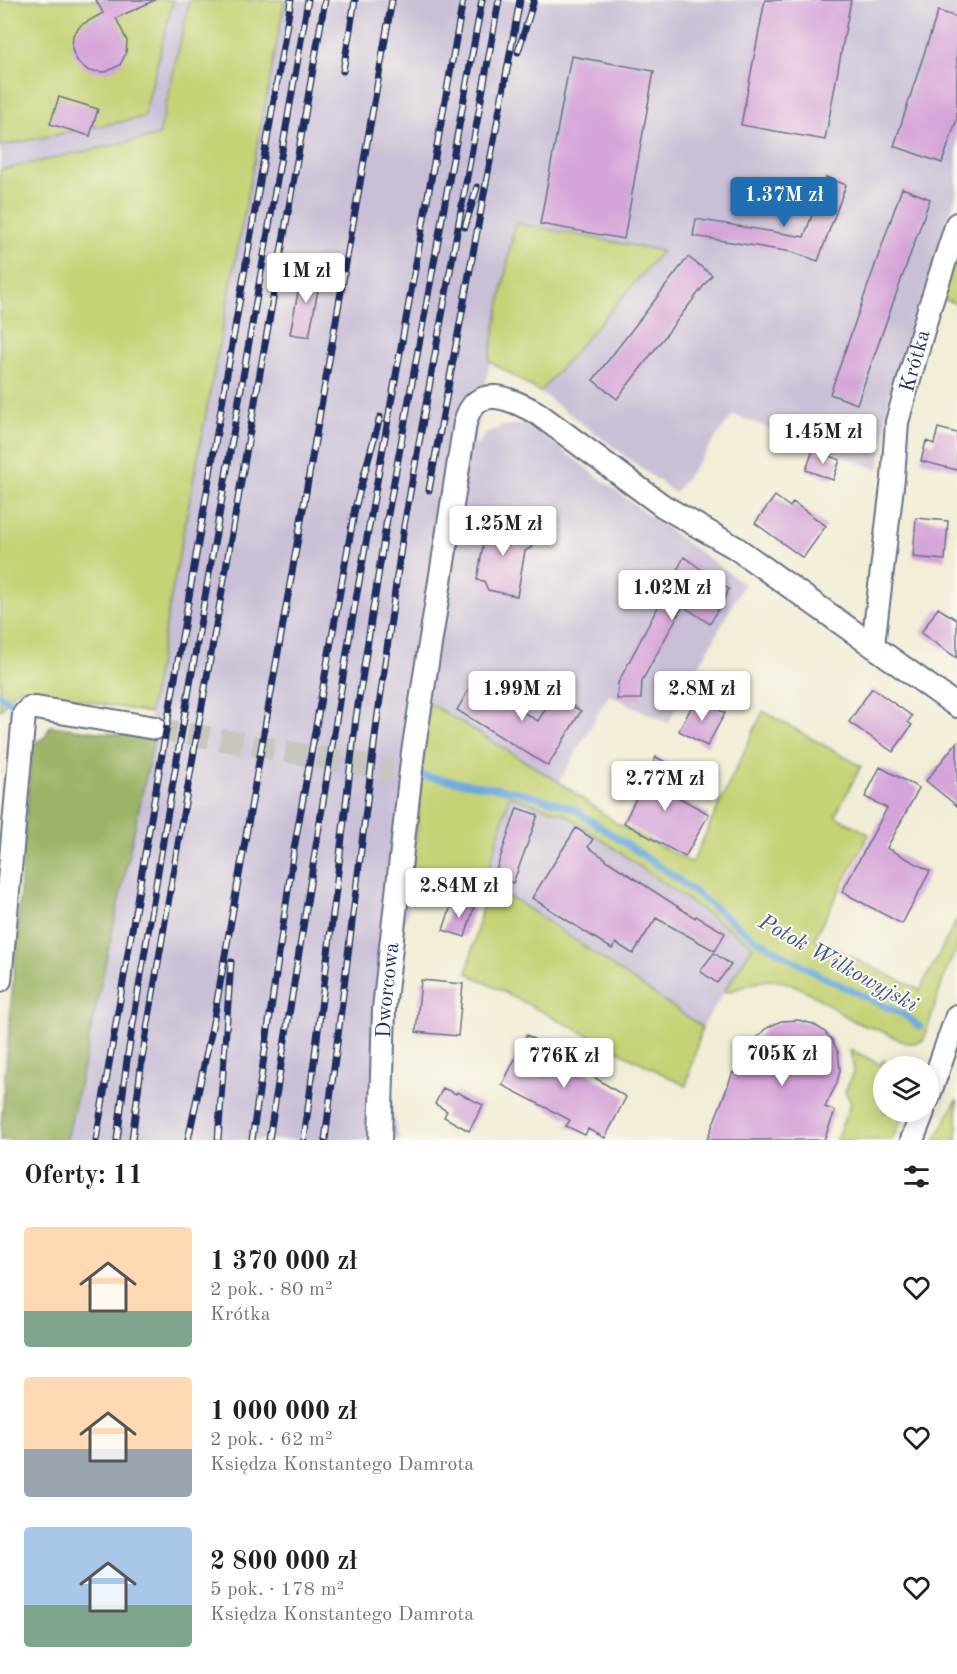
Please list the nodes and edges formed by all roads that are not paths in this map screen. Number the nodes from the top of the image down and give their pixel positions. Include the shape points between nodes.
1 (957, 224) edge
2 (873, 645) junction
3 (957, 706) edge
4 (155, 728) tunnel mouth
5 (0, 980) edge
6 (957, 1016) edge
7 (939, 1067) edge
8 (920, 1122) edge
9 (380, 1140) edge
10 (912, 1140) edge

1 - 2 street, Krótka via 928,309 897,422
2 - 3 street
2 - 9 street, Dworcowa via 736,548 663,506 537,413 494,396 470,410 402,770 384,1009
4 - 5 street via 36,708 24,714
6 - 7 street
8 - 10 street

